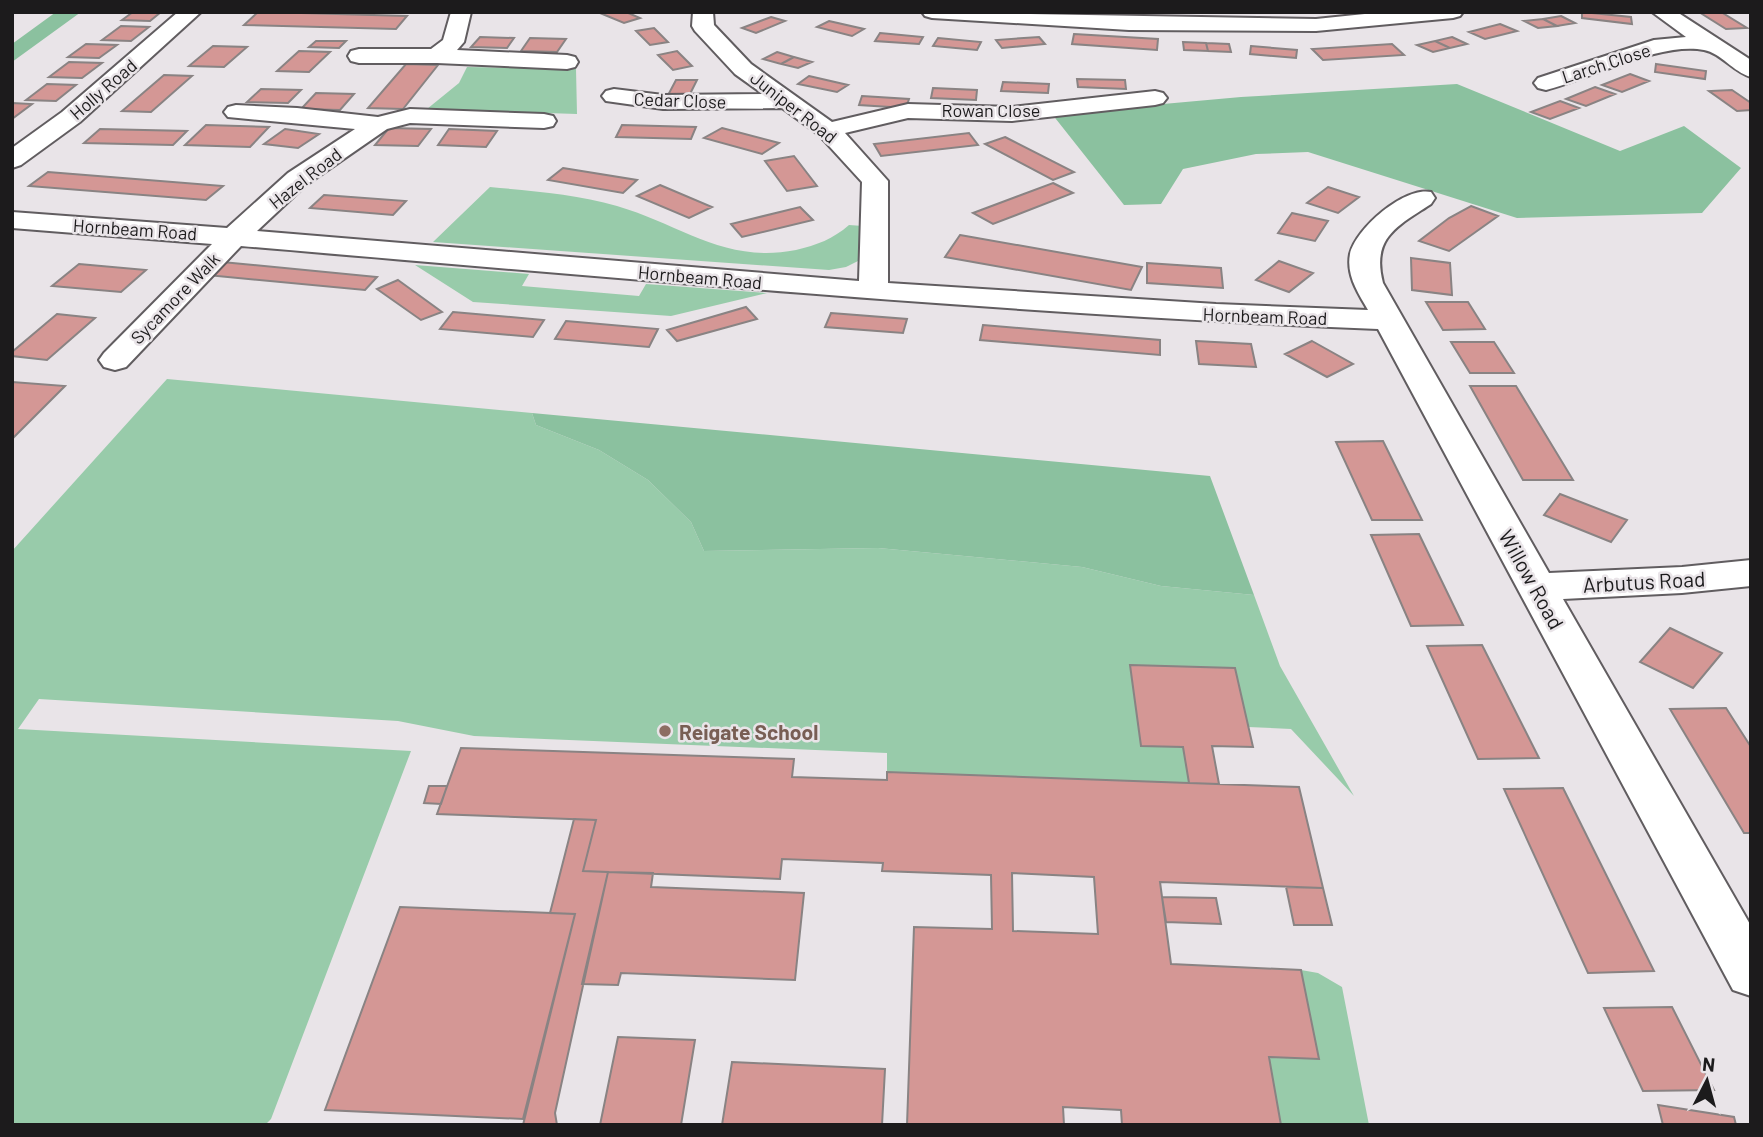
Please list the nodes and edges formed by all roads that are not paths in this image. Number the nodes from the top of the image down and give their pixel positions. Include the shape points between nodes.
1 (191, 12) edge
2 (461, 12) edge
3 (703, 12) edge
4 (932, 12) edge
5 (1453, 12) edge
6 (1662, 12) edge
7 (1394, 15) edge
8 (1709, 43) junction
9 (359, 56) dead end
10 (437, 56) junction
11 (567, 62) dead end
12 (1751, 70) edge
13 (1546, 83) dead end
14 (614, 96) dead end
15 (1155, 98) dead end
16 (789, 101) junction
17 (236, 112) dead end
18 (544, 121) dead end
19 (378, 124) junction
20 (828, 130) junction
21 (12, 160) edge
22 (1422, 198) dead end
23 (12, 220) edge
24 (235, 236) junction
25 (873, 291) junction
26 (1388, 320) junction
27 (115, 360) dead end
28 (1751, 573) edge
29 (1536, 587) junction
30 (1751, 974) edge

1 - 21 street, Holly Road via 71,117
2 - 10 street via 453,42
3 - 16 street, Juniper Road via 703,26 743,69
4 - 7 street via 1129,24 1316,25
5 - 7 street
6 - 8 street
8 - 12 street
8 - 13 street, Larch Close via 1662,45
9 - 10 street
10 - 11 street
14 - 16 street, Cedar Close via 663,102
15 - 20 street, Rowan Close via 1012,114 908,111
16 - 20 street, Juniper Road
17 - 19 street, Hazel Road
18 - 19 street, Hazel Road via 410,116
19 - 24 street, Hazel Road via 297,180
20 - 25 street, Juniper Road via 875,181
22 - 26 street, Willow Road via 1375,233 1363,252 1364,272
23 - 24 street, Hornbeam Road
24 - 25 street, Hornbeam Road
24 - 27 street, Sycamore Walk
25 - 26 street, Hornbeam Road via 1195,314
26 - 29 street, Willow Road
28 - 29 street, Arbutus Road
29 - 30 street, Willow Road

